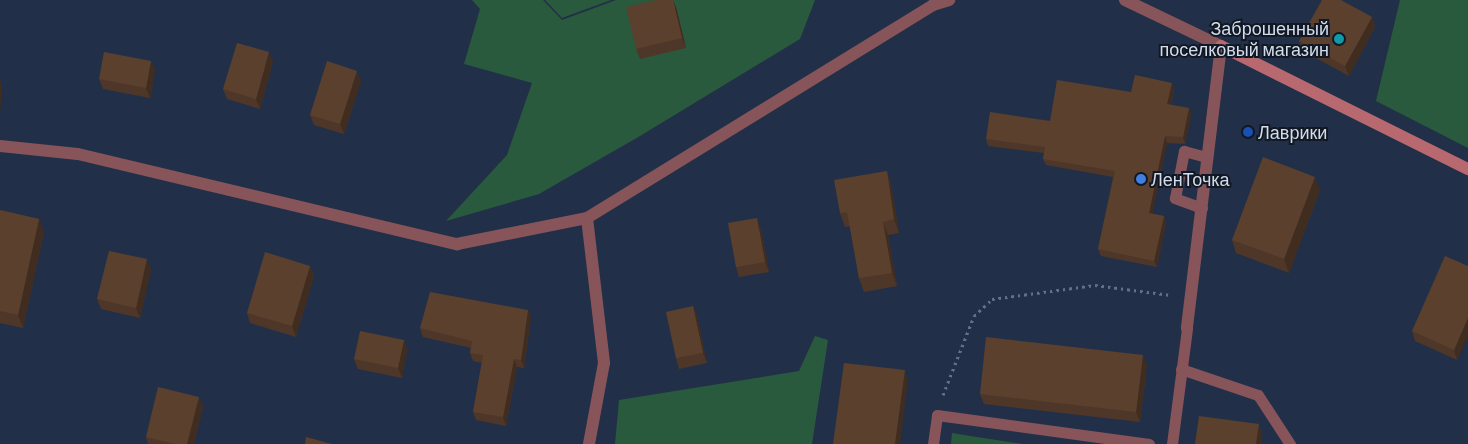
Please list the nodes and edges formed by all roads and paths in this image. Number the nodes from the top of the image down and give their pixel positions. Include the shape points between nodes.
1 (949, 0) edge
2 (1125, 0) edge
3 (1221, 46) junction
4 (0, 146) edge
5 (1207, 157) junction
6 (1468, 169) edge
7 (1202, 208) junction
8 (588, 218) junction
9 (1190, 298) junction
10 (1187, 328) joint
11 (1182, 369) junction
12 (937, 415) junction
13 (589, 444) edge
14 (933, 444) edge
15 (1148, 444) edge
16 (1172, 444) edge
17 (1290, 444) edge

1 - 8 street via 933,5
2 - 3 street
3 - 5 street
3 - 6 street
4 - 8 street via 78,154 457,244
5 - 7 street
5 - 7 lane via 1184,151 1175,198
7 - 9 street
8 - 13 street via 604,363
9 - 10 street
9 - 12 path via 1095,285 992,299 974,316
10 - 11 lane
11 - 16 lane
11 - 17 lane via 1258,395
12 - 14 lane
12 - 15 lane

